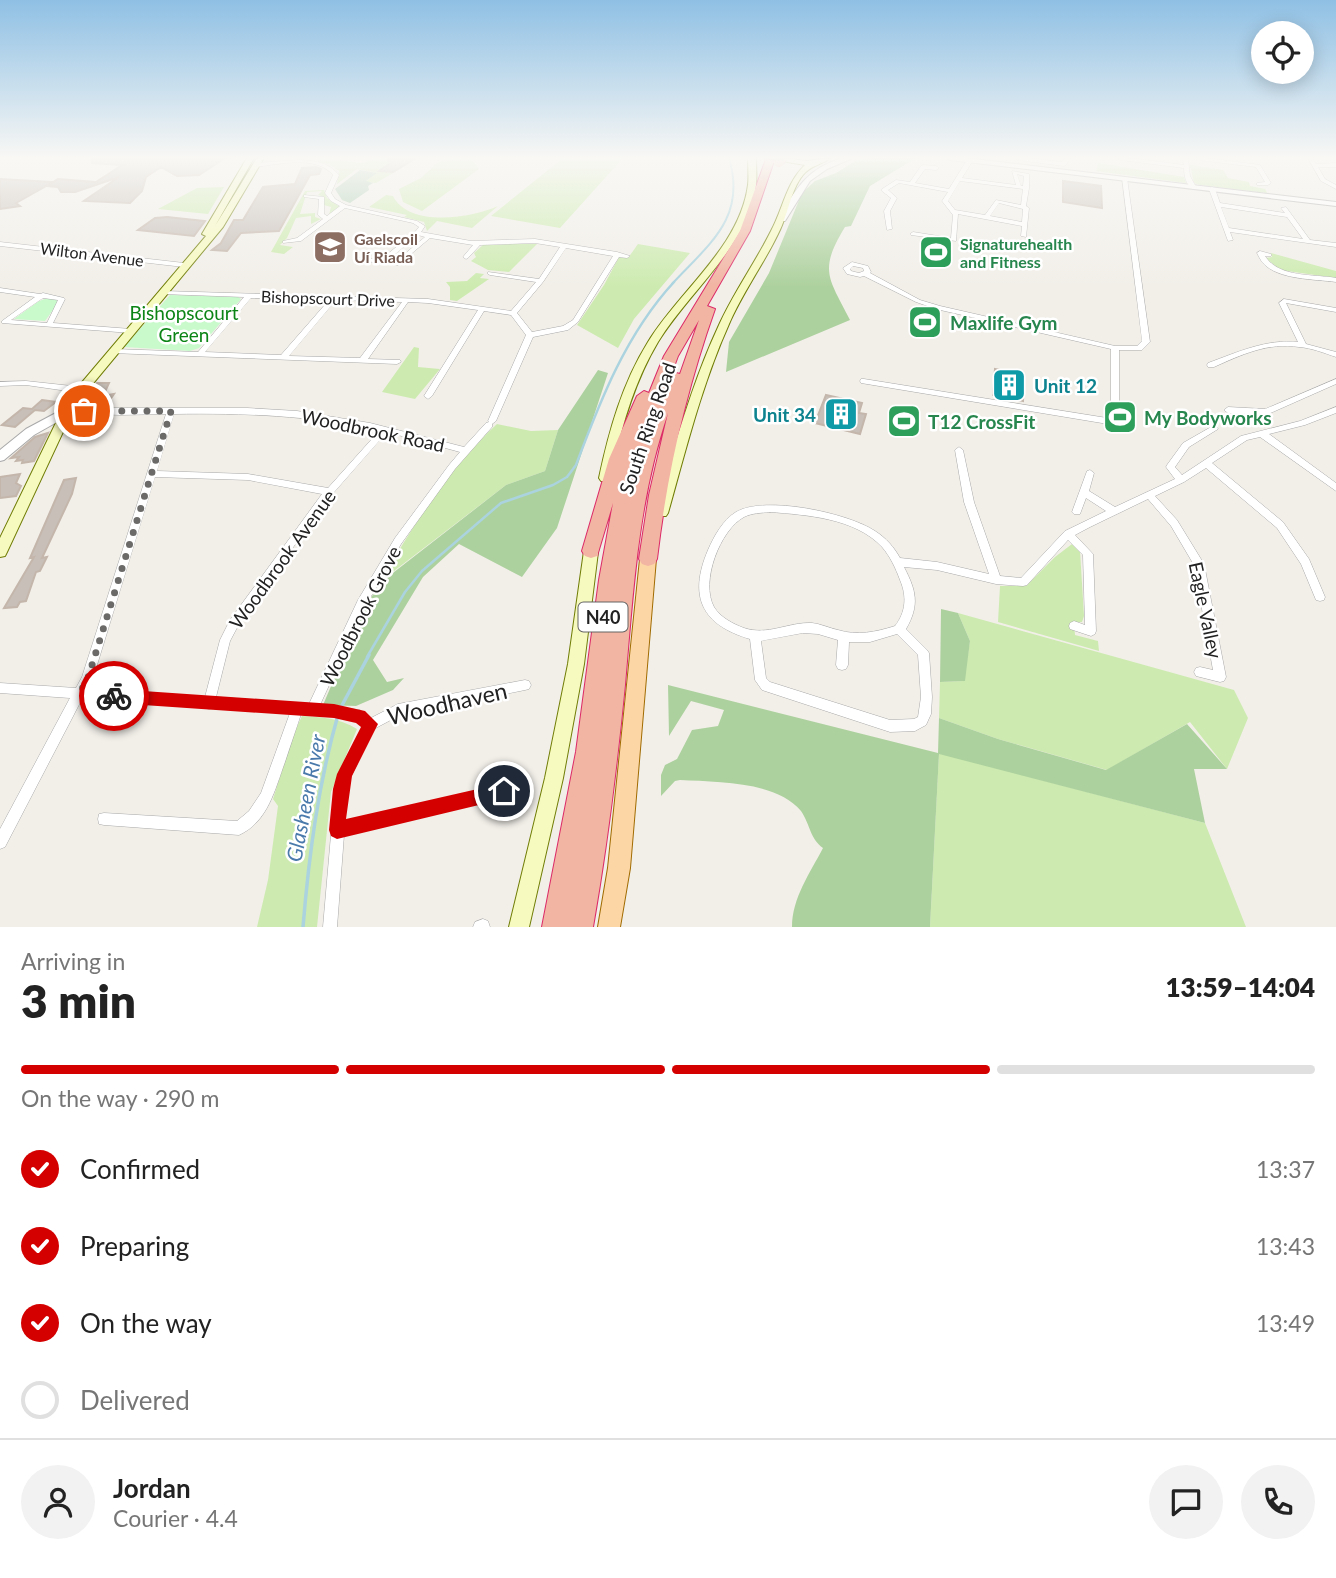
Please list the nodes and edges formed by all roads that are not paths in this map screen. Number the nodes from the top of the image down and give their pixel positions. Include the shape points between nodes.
1 (228, 201) edge
2 (321, 201) edge
3 (335, 201) edge
4 (748, 201) edge
5 (757, 201) edge
6 (763, 201) edge
7 (788, 201) edge
8 (793, 201) edge
9 (892, 201) edge
10 (946, 201) edge
11 (998, 201) edge
12 (999, 201) edge
13 (1024, 201) edge
14 (1127, 201) edge
15 (1217, 201) edge
16 (1313, 201) edge
17 (1336, 204) edge
18 (1024, 205) dead end
19 (1219, 205) junction
20 (344, 206) junction
21 (953, 211) junction
22 (988, 217) junction
23 (326, 218) junction
24 (782, 219) junction
25 (1023, 224) junction
26 (889, 229) dead end
27 (1227, 230) junction
28 (417, 233) junction
29 (913, 234) dead end
30 (429, 236) junction
31 (1024, 236) dead end
32 (1230, 240) dead end
33 (1308, 241) junction
34 (285, 242) dead end
35 (478, 243) junction
36 (0, 244) edge
37 (1336, 245) edge
38 (564, 246) junction
39 (617, 254) junction
40 (1269, 255) dead end
41 (627, 256) dead end
42 (356, 258) dead end
43 (469, 258) dead end
44 (188, 262) junction
45 (381, 262) junction
46 (489, 273) dead end
47 (866, 274) dead end
48 (1336, 279) edge
49 (541, 281) junction
50 (0, 290) edge
51 (163, 293) junction
52 (43, 295) junction
53 (250, 295) junction
54 (334, 299) junction
55 (406, 301) junction
56 (709, 309) junction
57 (481, 310) junction
58 (1336, 310) edge
59 (513, 313) junction
60 (691, 319) junction
61 (2, 323) edge
62 (49, 325) junction
63 (131, 331) junction
64 (530, 335) junction
65 (1303, 344) junction
66 (1115, 348) junction
67 (114, 351) junction
68 (200, 354) junction
69 (1336, 355) edge
70 (284, 357) junction
71 (363, 360) junction
72 (397, 362) dead end
73 (1211, 365) dead end
74 (864, 380) dead end
75 (1336, 381) edge
76 (0, 384) edge
77 (1324, 388) junction
78 (81, 390) junction
79 (1336, 394) edge
80 (428, 396) dead end
81 (69, 410) junction
82 (1228, 410) dead end
83 (171, 411) junction
84 (1336, 411) edge
85 (1214, 429) dead end
86 (384, 430) junction
87 (1261, 433) junction
88 (959, 450) dead end
89 (466, 451) junction
90 (0, 457) edge
91 (1207, 464) junction
92 (1090, 473) dead end
93 (151, 474) junction
94 (1181, 480) junction
95 (1336, 488) edge
96 (330, 492) junction
97 (1084, 492) junction
98 (1150, 496) junction
99 (1112, 510) junction
100 (1077, 512) dead end
101 (1068, 534) junction
102 (591, 551) junction
103 (0, 552) edge
104 (648, 559) junction
105 (897, 562) junction
106 (996, 580) junction
107 (1320, 597) dead end
108 (1073, 626) dead end
109 (899, 629) junction
110 (755, 637) junction
111 (844, 638) junction
112 (842, 665) dead end
113 (1200, 672) dead end
114 (525, 685) dead end
115 (0, 688) edge
116 (80, 693) junction
117 (209, 704) junction
118 (297, 709) junction
119 (312, 710) junction
120 (370, 724) junction
121 (509, 790) dead end
122 (104, 819) dead end
123 (337, 830) junction
124 (0, 842) edge
125 (330, 927) edge
126 (519, 927) edge
127 (555, 927) edge
128 (580, 927) edge
129 (609, 927) edge

1 - 44 main road
2 - 23 street via 321,215
3 - 20 street
4 - 102 main road via 718,258 663,326 634,378 610,454
5 - 60 highway, South Ring Road / N40 via 745,231
6 - 56 highway, South Ring Road / N40 via 755,232
7 - 24 main road
8 - 24 street
9 - 26 street via 887,211
10 - 21 street
11 - 22 street
12 - 25 street via 1026,208
13 - 18 street
14 - 66 street via 1146,342 1139,348
15 - 19 street
16 - 17 street
19 - 27 street
19 - 33 street via 1285,212
20 - 23 street
20 - 28 street via 418,223 422,228
21 - 22 street
21 - 29 street via 954,240
22 - 25 street
23 - 34 street via 299,240
24 - 104 main road via 725,323 707,366
25 - 31 street
27 - 32 street
27 - 33 street
28 - 30 street
28 - 45 street
30 - 35 street
30 - 45 street via 396,264
33 - 37 street
35 - 38 street via 536,241
35 - 43 street
36 - 44 street, Wilton Avenue
38 - 39 street
38 - 49 street
39 - 41 street
39 - 64 street via 576,321
40 - 48 street via 1260,253 1273,269
42 - 45 street
44 - 51 main road
46 - 49 street
47 - 66 street via 938,308
49 - 59 street
50 - 52 street
51 - 53 street, Bishopscourt Drive
51 - 63 main road
52 - 61 street
52 - 62 street via 62,300
53 - 54 street, Bishopscourt Drive
53 - 68 street
54 - 55 street, Bishopscourt Drive
54 - 70 street
55 - 57 street, Bishopscourt Drive
55 - 71 street
56 - 104 highway via 689,360 667,447
56 - 128 highway, South Ring Road / N40 via 675,373 639,488
57 - 59 street, Bishopscourt Drive
57 - 80 street
58 - 65 street via 1282,303
59 - 64 street
60 - 102 highway via 665,354 640,404 617,459
60 - 127 highway, South Ring Road / N40 via 649,409 623,492 587,752
61 - 62 street
62 - 63 street
63 - 67 main road
64 - 89 street, Woodbrook Grove via 490,423
65 - 69 street
65 - 73 street via 1265,343
66 - 74 street via 1115,416 1108,421
67 - 68 street
67 - 78 main road
68 - 70 street
70 - 71 street
71 - 72 street
75 - 77 street
76 - 78 street
77 - 79 street
77 - 82 street via 1266,412
78 - 81 main road
81 - 83 street, Woodbrook Road
81 - 90 street via 30,432
81 - 103 main road
83 - 86 street, Woodbrook Road via 274,412 339,419
83 - 93 street
84 - 87 street
85 - 94 street via 1186,445 1170,467
86 - 89 street, Woodbrook Road
86 - 96 street, Woodbrook Avenue
87 - 91 street via 1230,445
87 - 95 street
88 - 106 street via 970,502
89 - 119 street, Woodbrook Grove via 383,565
91 - 94 street
91 - 107 street via 1280,525 1305,562
92 - 97 street
93 - 96 street via 247,477
93 - 116 street
94 - 98 street
96 - 117 street, Woodbrook Avenue via 229,632
97 - 99 street
97 - 100 street
98 - 99 street
98 - 113 street, Eagle Valley via 1174,523 1199,564 1220,677
99 - 101 street
101 - 106 street via 1023,582
101 - 108 street via 1088,554 1091,631
102 - 126 main road, N40 via 576,664
104 - 129 main road, N40 via 619,868
105 - 106 street
105 - 109 street via 911,603
105 - 110 street via 878,538 840,521 779,509 738,516 725,528 710,558 705,596 719,620
109 - 110 street via 923,653 925,685 922,721 903,727 766,687
109 - 111 street via 873,637
110 - 111 street via 806,628
111 - 112 street
114 - 120 street, Woodhaven via 398,710
115 - 116 street
116 - 117 street
116 - 124 street
117 - 118 street
118 - 119 street
118 - 122 street via 266,797 239,828
119 - 120 street, Woodhaven via 360,716
120 - 123 street, Woodhaven via 345,774
121 - 123 street
123 - 125 street, Woodhaven

